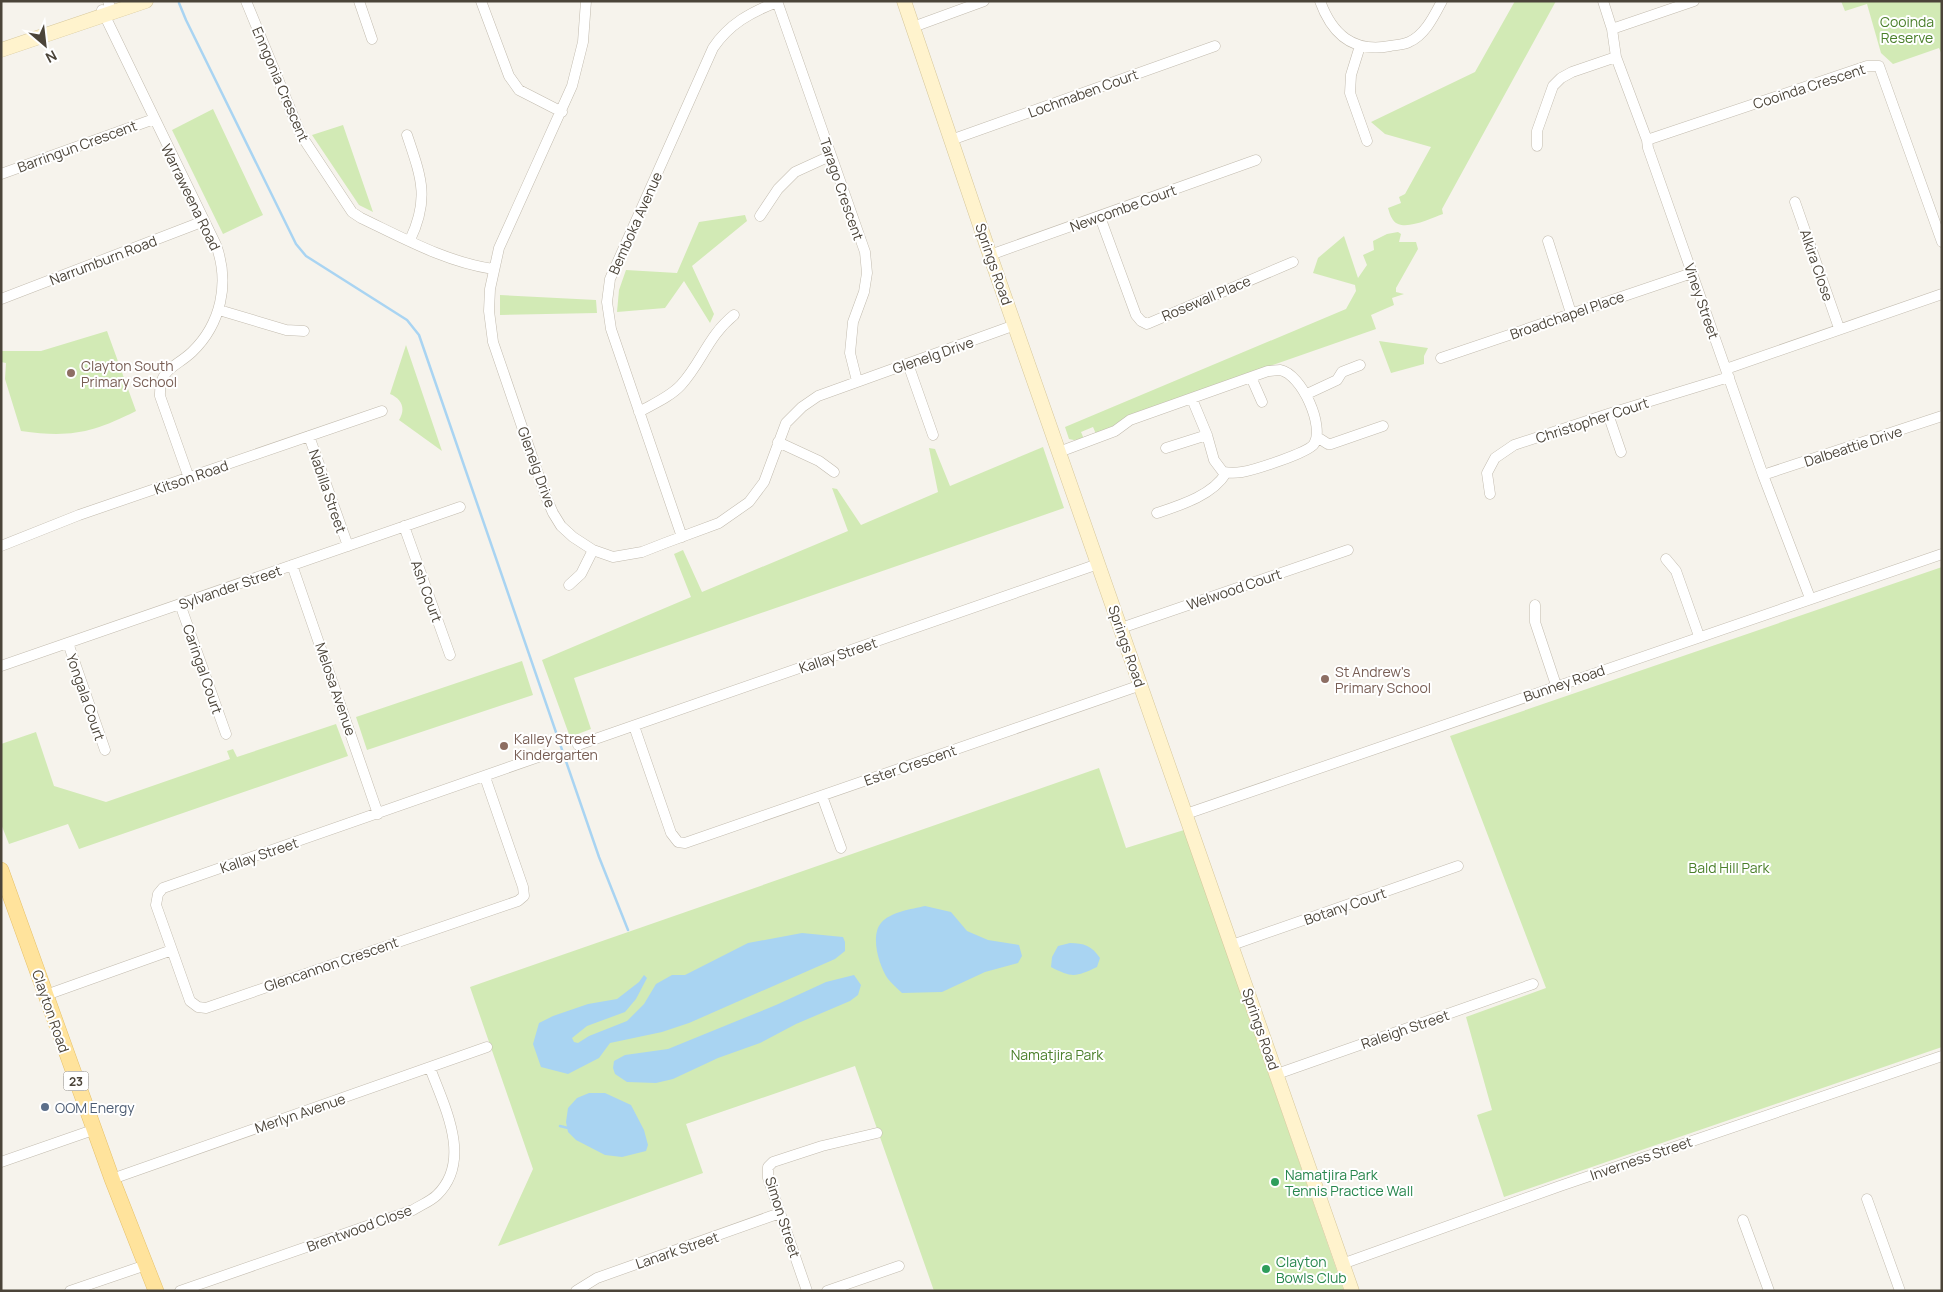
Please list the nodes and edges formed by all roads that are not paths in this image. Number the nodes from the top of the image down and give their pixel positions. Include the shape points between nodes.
1 (127, 1) edge
2 (146, 1) edge
3 (246, 1) edge
4 (359, 1) edge
5 (481, 1) edge
6 (586, 1) edge
7 (777, 1) edge
8 (904, 1) edge
9 (984, 1) edge
10 (1320, 1) edge
11 (1442, 1) edge
12 (1603, 1) edge
13 (1694, 1) edge
14 (108, 9) edge
15 (913, 27) junction
16 (1612, 29) junction
17 (372, 39) dead end
18 (1215, 46) dead end
19 (1360, 46) junction
20 (1, 48) edge
21 (1616, 57) junction
22 (562, 112) junction
23 (154, 119) junction
24 (407, 135) dead end
25 (951, 140) junction
26 (1647, 140) junction
27 (1367, 141) dead end
28 (1537, 146) dead end
29 (830, 156) junction
30 (1256, 160) dead end
31 (1, 174) edge
32 (1795, 202) dead end
33 (760, 216) dead end
34 (1100, 216) junction
35 (204, 221) junction
36 (410, 240) junction
37 (1548, 241) dead end
38 (1942, 242) edge
39 (990, 255) junction
40 (1293, 262) dead end
41 (493, 269) junction
42 (1692, 273) junction
43 (1942, 294) edge
44 (1, 299) edge
45 (219, 310) junction
46 (1571, 313) junction
47 (734, 315) dead end
48 (1015, 326) junction
49 (1840, 328) junction
50 (304, 331) dead end
51 (1442, 358) dead end
52 (908, 364) junction
53 (1360, 365) dead end
54 (1727, 373) junction
55 (1250, 378) junction
56 (857, 381) junction
57 (1307, 394) junction
58 (1192, 399) junction
59 (1262, 402) dead end
60 (382, 411) dead end
61 (639, 412) junction
62 (1608, 414) junction
63 (1942, 416) edge
64 (1382, 426) dead end
65 (933, 435) dead end
66 (1207, 435) junction
67 (309, 436) junction
68 (1317, 437) junction
69 (778, 442) junction
70 (1166, 448) dead end
71 (1059, 452) junction
72 (1621, 452) dead end
73 (834, 472) dead end
74 (1226, 473) junction
75 (1763, 475) junction
76 (189, 478) junction
77 (1490, 494) dead end
78 (460, 507) dead end
79 (1157, 514) dead end
80 (404, 526) junction
81 (682, 537) junction
82 (1, 546) edge
83 (348, 546) junction
84 (593, 550) junction
85 (1348, 550) dead end
86 (1942, 554) edge
87 (1666, 559) dead end
88 (1098, 564) junction
89 (292, 565) junction
90 (569, 585) dead end
91 (1810, 598) junction
92 (180, 604) junction
93 (1535, 605) dead end
94 (1121, 628) junction
95 (1699, 636) junction
96 (68, 643) junction
97 (450, 655) dead end
98 (1, 666) edge
99 (1556, 685) junction
100 (1141, 686) junction
101 (634, 726) junction
102 (226, 734) dead end
103 (578, 745) dead end
104 (105, 750) dead end
105 (544, 756) dead end
106 (485, 777) junction
107 (822, 796) junction
108 (378, 814) junction
109 (1186, 814) junction
110 (841, 848) dead end
111 (1458, 866) dead end
112 (1, 870) edge
113 (1232, 945) junction
114 (172, 950) junction
115 (1533, 984) dead end
116 (46, 996) junction
117 (488, 1047) dead end
118 (1942, 1056) edge
119 (430, 1068) junction
120 (1277, 1074) junction
121 (93, 1130) junction
122 (877, 1133) dead end
123 (1, 1162) edge
124 (112, 1179) junction
125 (1867, 1200) dead end
126 (780, 1213) junction
127 (1743, 1220) dead end
128 (1342, 1264) junction
129 (146, 1265) junction
130 (899, 1266) dead end
131 (70, 1291) edge
132 (156, 1291) edge
133 (180, 1291) edge
134 (576, 1291) edge
135 (808, 1291) edge
136 (827, 1291) edge
137 (1352, 1291) edge
138 (1769, 1291) edge
139 (1900, 1291) edge

1 - 14 main road
2 - 14 main road
3 - 36 street, Enngonia Crescent via 301,135 343,199 360,218
4 - 17 street
5 - 22 street via 509,76 519,90
6 - 22 street, Glenelg Drive via 580,58
7 - 29 street, Tarago Crescent
7 - 61 street, Bemboka Avenue via 736,23 713,48 610,279 607,302 611,329
8 - 15 main road, Springs Road
9 - 15 street
10 - 19 street via 1326,18 1344,38
11 - 19 street via 1427,27 1408,43
12 - 16 street, Viney Street
13 - 16 street
14 - 20 main road
14 - 23 street, Warraweena Road
15 - 25 main road, Springs Road
16 - 21 street, Viney Street
18 - 25 street, Lochmaben Court
19 - 27 street via 1351,75 1350,93
21 - 26 street, Viney Street
21 - 28 street via 1572,72 1553,86 1537,131
22 - 41 street, Glenelg Drive via 503,238
23 - 31 street, Barringun Crescent
23 - 35 street, Warraweena Road
24 - 36 street via 420,175 422,194 419,219
25 - 39 main road, Springs Road
26 - 38 street, Cooinda Crescent via 1867,66 1879,66
26 - 42 street, Viney Street
29 - 33 street via 795,172 778,189
29 - 56 street, Tarago Crescent via 865,252 864,292 853,322 850,353
30 - 34 street, Newcombe Court
32 - 49 street, Alkira Close
34 - 39 street, Newcombe Court
34 - 40 street, Rosewall Place via 1136,315 1147,324
35 - 44 street, Narrumburn Road
35 - 45 street, Warraweena Road via 222,261
36 - 41 street, Enngonia Crescent via 454,260
37 - 46 street
39 - 48 main road, Springs Road
41 - 84 street, Glenelg Drive via 489,311 492,334 546,497 561,526
42 - 46 street, Broadchapel Place
42 - 54 street, Viney Street
43 - 49 street
45 - 50 street via 286,330
45 - 76 street, Warraweena Road via 202,342 164,375 160,384 160,396
46 - 51 street, Broadchapel Place
47 - 61 street via 715,333 681,386
48 - 52 street, Glenelg Drive
48 - 71 main road, Springs Road
49 - 54 street
52 - 56 street, Glenelg Drive
52 - 65 street
53 - 57 street
54 - 62 street, Christopher Court
54 - 75 street, Viney Street
55 - 57 street via 1281,370
55 - 58 street
55 - 59 street
56 - 69 street, Glenelg Drive via 818,396 802,407 786,424
57 - 68 street
58 - 66 street
58 - 71 street via 1130,420 1115,431
60 - 67 street, Kitson Road
61 - 81 street, Bemboka Avenue
62 - 72 street
62 - 77 street, Christopher Court via 1514,446 1495,458 1488,473
63 - 75 street, Dalbeattie Drive
64 - 68 street via 1331,444
66 - 70 street
66 - 74 street via 1214,460
67 - 76 street, Kitson Road
67 - 83 street, Nabilla Street
68 - 74 street via 1311,448 1300,453 1244,472
69 - 73 street
69 - 81 street, Glenelg Drive via 764,482 749,502 719,522
71 - 88 main road, Springs Road
74 - 79 street via 1217,486 1183,505
75 - 91 street, Viney Street
76 - 82 street, Kitson Road via 79,515
78 - 80 street, Sylvander Street
80 - 83 street, Sylvander Street
80 - 97 street, Ash Court
81 - 84 street, Glenelg Drive via 642,552 613,557
83 - 89 street, Sylvander Street
84 - 90 street via 581,574
85 - 94 street, Welwood Court
86 - 91 street, Bunney Road
87 - 95 street via 1676,571
88 - 94 main road, Springs Road
88 - 101 street, Kallay Street
89 - 92 street, Sylvander Street
89 - 108 street, Melosa Avenue
91 - 95 street, Bunney Road
92 - 96 street, Sylvander Street
92 - 102 street, Caringal Court
93 - 99 street via 1535,622
94 - 100 main road, Springs Road
95 - 99 street, Bunney Road
96 - 98 street, Sylvander Street
96 - 104 street, Yongala Court
99 - 109 street, Bunney Road
100 - 107 street, Ester Crescent
100 - 109 main road, Springs Road
101 - 103 street, Kallay Street
101 - 107 street, Ester Crescent via 676,846
105 - 106 street, Kallay Street
106 - 108 street, Kallay Street
106 - 114 street, Glencannon Crescent via 528,898 206,1008 198,1007 190,1000
107 - 110 street
108 - 114 street, Kallay Street via 163,888 156,905
109 - 113 main road, Springs Road
111 - 113 street, Botany Court
112 - 116 main road, Clayton Road / 23
113 - 120 main road, Springs Road
114 - 116 street
115 - 120 street, Raleigh Street
116 - 121 main road, Clayton Road / 23
117 - 119 street, Merlyn Avenue
118 - 128 street, Inverness Street
119 - 124 street, Merlyn Avenue
119 - 133 street, Brentwood Close via 453,1133 455,1156 450,1175 437,1196 414,1210
120 - 128 main road, Springs Road
121 - 123 street
121 - 124 main road, Clayton Road / 23
122 - 126 street, Simon Street via 773,1162 768,1167 768,1178
124 - 129 main road, Clayton Road / 23
125 - 139 street
126 - 134 street, Lanark Street via 597,1278
126 - 135 street, Simon Street
127 - 138 street
128 - 137 main road, Springs Road
129 - 131 street
129 - 132 main road, Clayton Road / 23
130 - 136 street

